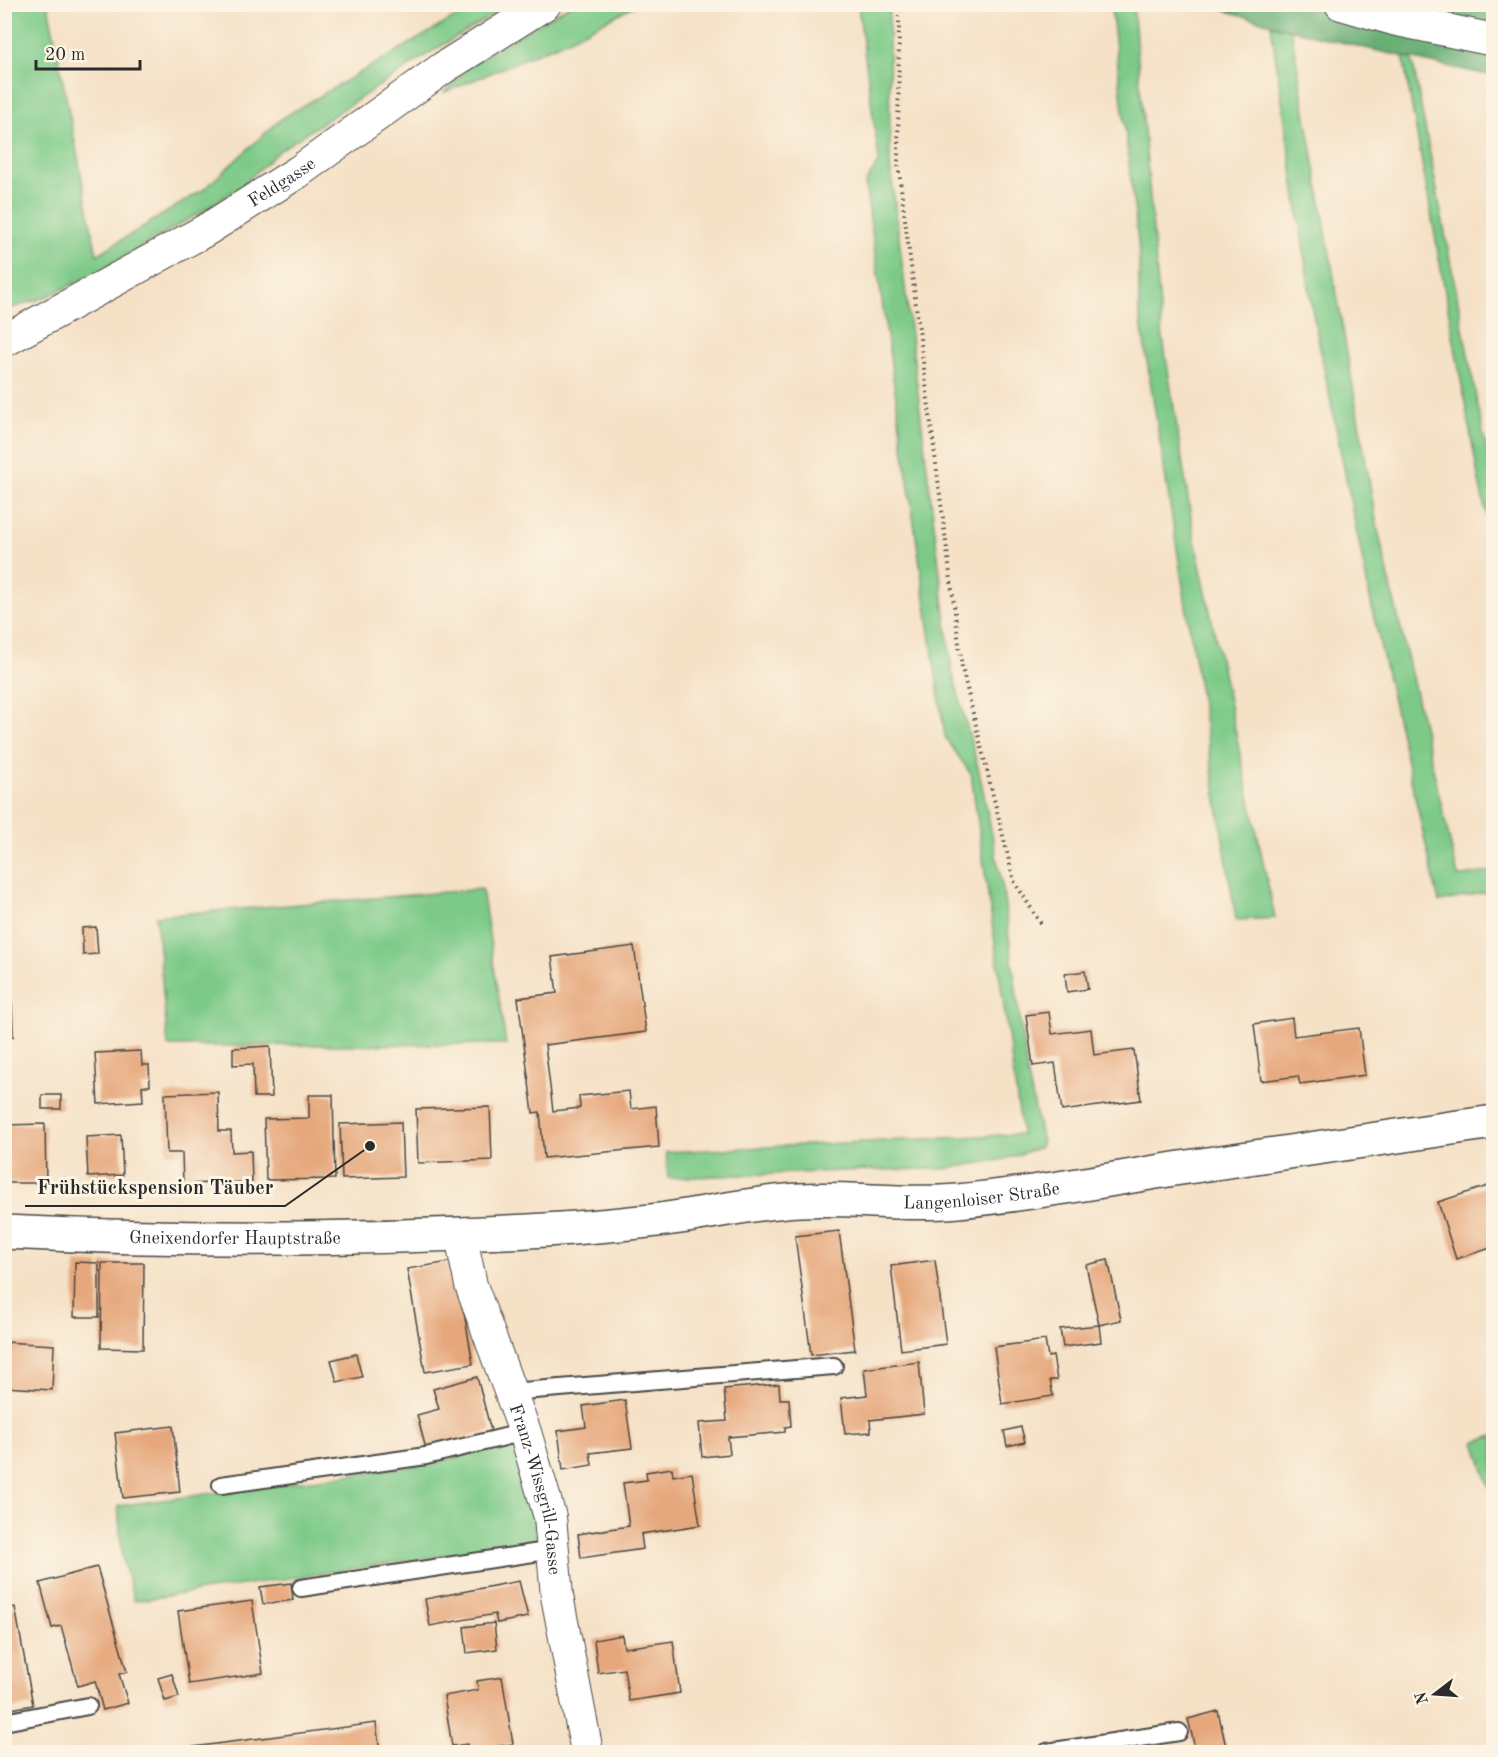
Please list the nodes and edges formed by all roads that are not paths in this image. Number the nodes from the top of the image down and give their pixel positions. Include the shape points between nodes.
1 (545, 4) edge
2 (1341, 4) edge
3 (1494, 40) edge
4 (4, 341) edge
5 (1494, 1122) edge
6 (4, 1232) edge
7 (464, 1234) junction
8 (834, 1365) dead end
9 (510, 1392) junction
10 (525, 1432) junction
11 (221, 1485) dead end
12 (553, 1550) junction
13 (302, 1588) dead end
14 (88, 1706) dead end
15 (4, 1722) edge
16 (1179, 1732) dead end
17 (587, 1752) edge
18 (1047, 1752) edge

1 - 4 street, Feldgasse via 443,68 298,172 206,230
2 - 3 street
5 - 7 street, Langenloiser Straße via 955,1201 802,1200 628,1223
6 - 7 street, Gneixendorfer Hauptstraße via 234,1239
7 - 9 street, Franz-Wissgrill-Gasse via 471,1285
8 - 9 lane
9 - 10 street, Franz-Wissgrill-Gasse
10 - 11 lane via 426,1456
10 - 12 street, Franz-Wissgrill-Gasse via 550,1517
12 - 13 lane
12 - 17 street, Franz-Wissgrill-Gasse via 557,1596
14 - 15 lane
16 - 18 lane

